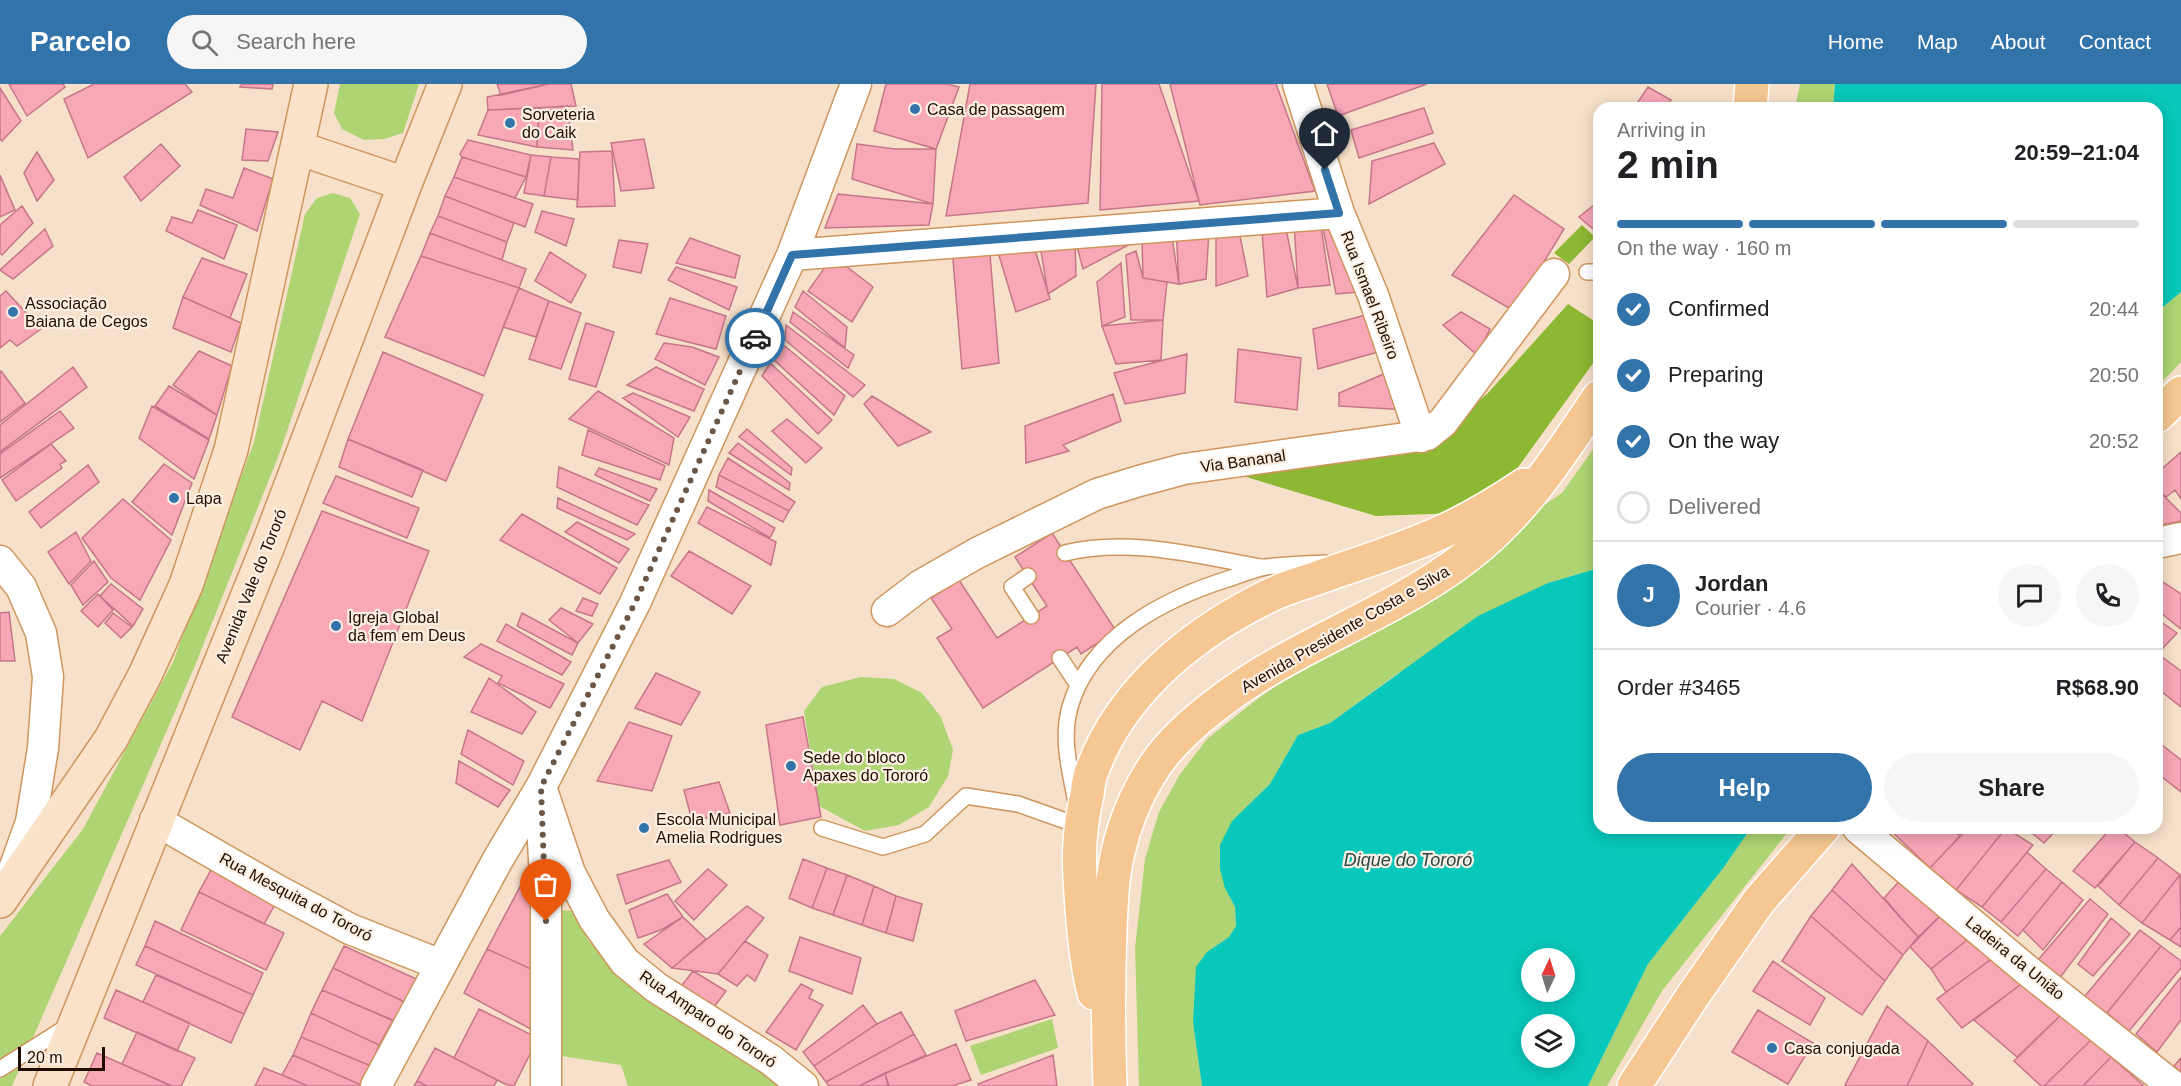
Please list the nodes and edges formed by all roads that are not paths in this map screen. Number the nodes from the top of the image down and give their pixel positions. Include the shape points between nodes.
1 (304, 84) edge
2 (311, 84) edge
3 (445, 84) edge
4 (855, 84) edge
5 (1298, 84) edge
6 (1752, 84) edge
7 (1750, 102) edge
8 (298, 148) junction
9 (405, 184) junction
10 (1339, 213) junction
11 (792, 255) junction
12 (1554, 274) dead end
13 (2181, 393) edge
14 (1593, 406) edge
15 (2163, 410) edge
16 (1422, 437) junction
17 (1552, 466) junction
18 (2181, 538) edge
19 (2163, 542) edge
20 (1065, 553) dead end
21 (1370, 559) junction
22 (0, 561) edge
23 (1264, 568) junction
24 (1028, 576) dead end
25 (887, 611) dead end
26 (1031, 616) dead end
27 (1060, 658) dead end
28 (1078, 685) junction
29 (541, 787) junction
30 (155, 820) junction
31 (1080, 826) junction
32 (822, 828) dead end
33 (1818, 834) edge
34 (1865, 834) edge
35 (0, 901) edge
36 (441, 965) junction
37 (1692, 997) junction
38 (77, 1020) junction
39 (1108, 1042) junction
40 (0, 1070) edge
41 (50, 1086) edge
42 (376, 1086) edge
43 (546, 1086) edge
44 (803, 1086) edge
45 (1110, 1086) edge
46 (1634, 1086) edge
47 (1658, 1086) edge
48 (2173, 1086) edge

1 - 8 lane
2 - 8 street
3 - 9 street, Avenida Vale do Tororó
4 - 11 street
5 - 10 street, Rua Ismael Ribeiro
6 - 7 main road
8 - 9 street
8 - 35 street via 231,450 186,585 111,739
9 - 30 street, Avenida Vale do Tororó via 269,543
10 - 11 street
10 - 16 street, Rua Ismael Ribeiro
11 - 29 street via 635,603
12 - 16 street, Via Bananal via 1443,422
13 - 15 main road
14 - 17 main road, Avenida Presidente Costa e Silva
16 - 25 street, Via Bananal via 1184,470 1108,491 976,553 921,585
17 - 21 main road via 1460,524
17 - 39 main road, Avenida Presidente Costa e Silva via 1511,517 1454,567 1250,681 1178,738 1149,774 1130,814 1118,853 1111,912
18 - 19 street
20 - 23 lane via 1088,548 1142,548
21 - 23 lane
21 - 31 main road via 1277,592 1224,618 1179,653 1141,690 1112,727 1092,770
22 - 35 street via 21,587 41,633 48,677 43,748 31,822
23 - 28 lane via 1202,587 1146,614 1090,663
24 - 26 lane via 1012,587
27 - 28 lane
28 - 31 lane via 1065,748
29 - 36 street
29 - 43 street via 546,897
29 - 44 street, Rua Amparo do Tororó via 570,873 594,919 625,962 657,988 771,1060
30 - 36 street, Rua Mesquita do Tororó via 350,929
30 - 38 street, Avenida Vale do Tororó
31 - 32 lane via 1018,804 966,796 925,834 883,847
31 - 39 main road via 1082,918 1090,977
33 - 37 main road via 1759,901
34 - 48 street, Ladeira da União
36 - 42 street
37 - 46 main road
37 - 47 main road
38 - 40 lane
38 - 41 street, Avenida Vale do Tororó
39 - 45 main road, Avenida Presidente Costa e Silva

